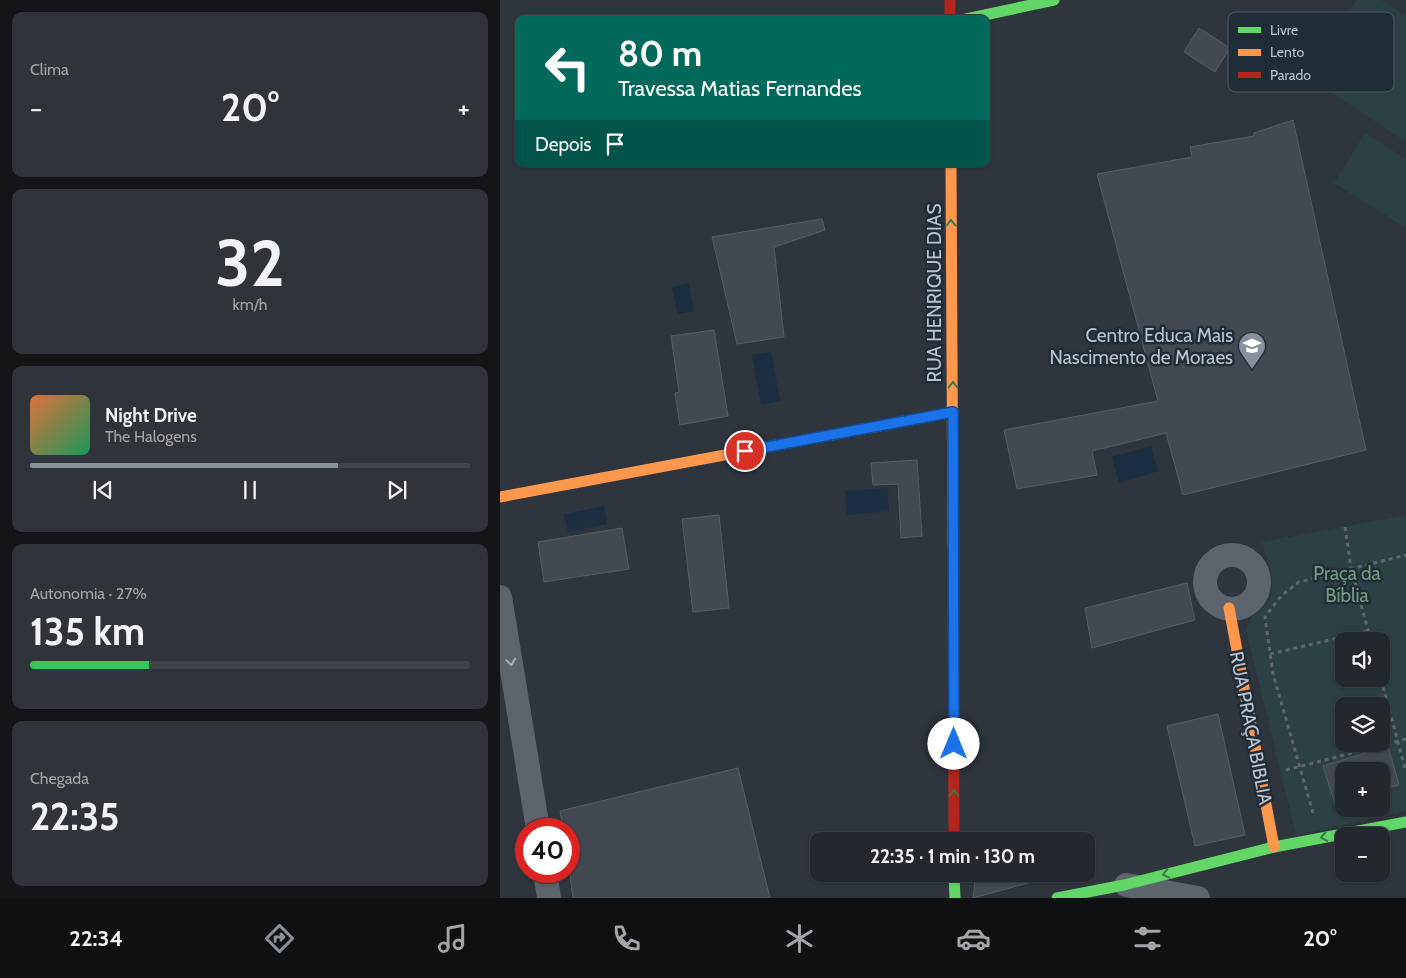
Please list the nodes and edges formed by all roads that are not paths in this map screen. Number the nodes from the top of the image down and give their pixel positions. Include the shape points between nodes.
1 (950, 0) edge
2 (1054, 0) edge
3 (950, 15) edge
4 (985, 15) edge
5 (951, 167) edge
6 (953, 412) junction
7 (500, 497) edge
8 (500, 597) edge
9 (1229, 608) dead end
10 (536, 818) edge
11 (1406, 822) edge
12 (954, 832) edge
13 (1274, 847) junction
14 (954, 882) edge
15 (547, 883) edge
16 (1124, 885) junction
17 (549, 898) edge
18 (954, 898) edge
19 (1057, 898) edge
20 (1198, 898) edge

1 - 3 street
2 - 4 street
6 -> 5 street, RUA HENRIQUE DIAS
6 - 7 street
12 -> 6 street, RUA HENRIQUE DIAS
8 -> 10 street
9 - 13 street, RUA PRAÇA BIBLIA
11 -> 13 street
13 -> 16 street
14 - 18 street
15 - 17 street
16 - 19 street
16 - 20 street

